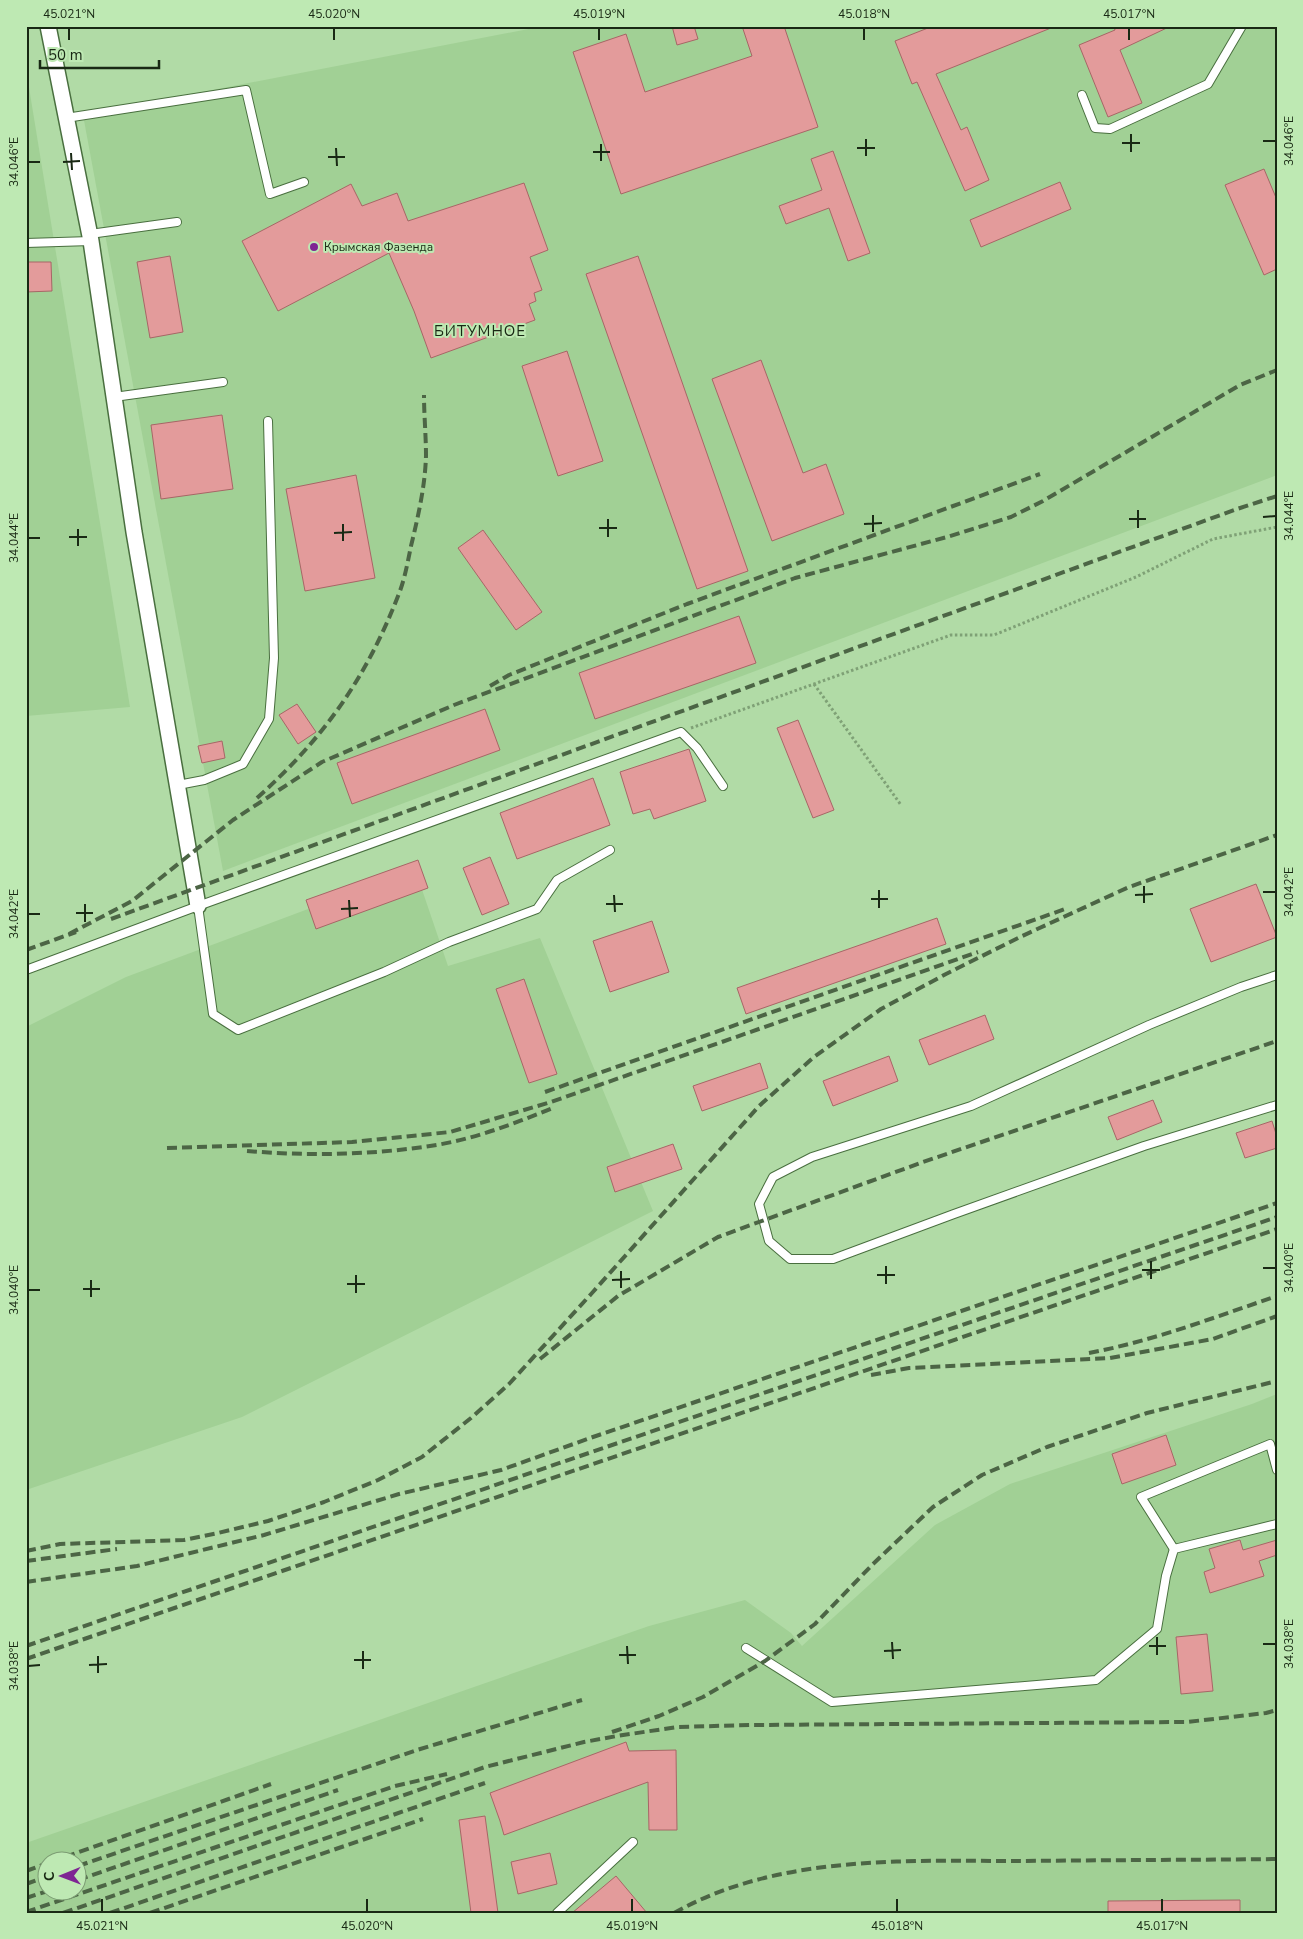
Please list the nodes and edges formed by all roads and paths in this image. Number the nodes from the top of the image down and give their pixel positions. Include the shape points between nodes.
1 (48, 26) edge
2 (1242, 26) edge
3 (1082, 95) dead end
4 (66, 118) junction
5 (304, 182) dead end
6 (177, 222) dead end
7 (91, 238) junction
8 (26, 243) edge
9 (223, 382) dead end
10 (114, 397) junction
11 (268, 421) dead end
12 (1277, 527) edge
13 (814, 684) junction
14 (681, 732) junction
15 (178, 785) junction
16 (723, 786) dead end
17 (901, 805) dead end
18 (610, 850) dead end
19 (198, 906) junction
20 (26, 970) edge
21 (1277, 975) edge
22 (1277, 1105) edge
23 (1277, 1470) edge
24 (1277, 1524) edge
25 (1174, 1549) junction
26 (746, 1648) dead end
27 (633, 1842) dead end
28 (557, 1913) edge

1 - 4 street
2 - 3 lane via 1208,84 1110,129 1095,128
4 - 5 lane via 246,90 270,194
4 - 7 street
6 - 7 lane
7 - 8 lane
7 - 10 street
9 - 10 lane
10 - 15 street
11 - 15 lane via 274,658 269,719 243,764 204,780
12 - 13 path via 1213,539 1136,577 994,635 951,635
13 - 14 path
13 - 17 path
14 - 16 lane via 697,748
14 - 19 lane
15 - 19 street
18 - 19 lane via 557,880 538,909 449,942 384,972 238,1030 213,1014
19 - 20 lane
21 - 22 lane via 1149,1025 972,1106 812,1157 773,1177 759,1204 769,1241 790,1259 833,1259 1135,1150
23 - 25 lane via 1270,1444 1141,1497
24 - 25 lane
25 - 26 lane via 1157,1629 1096,1680 832,1702
27 - 28 lane

